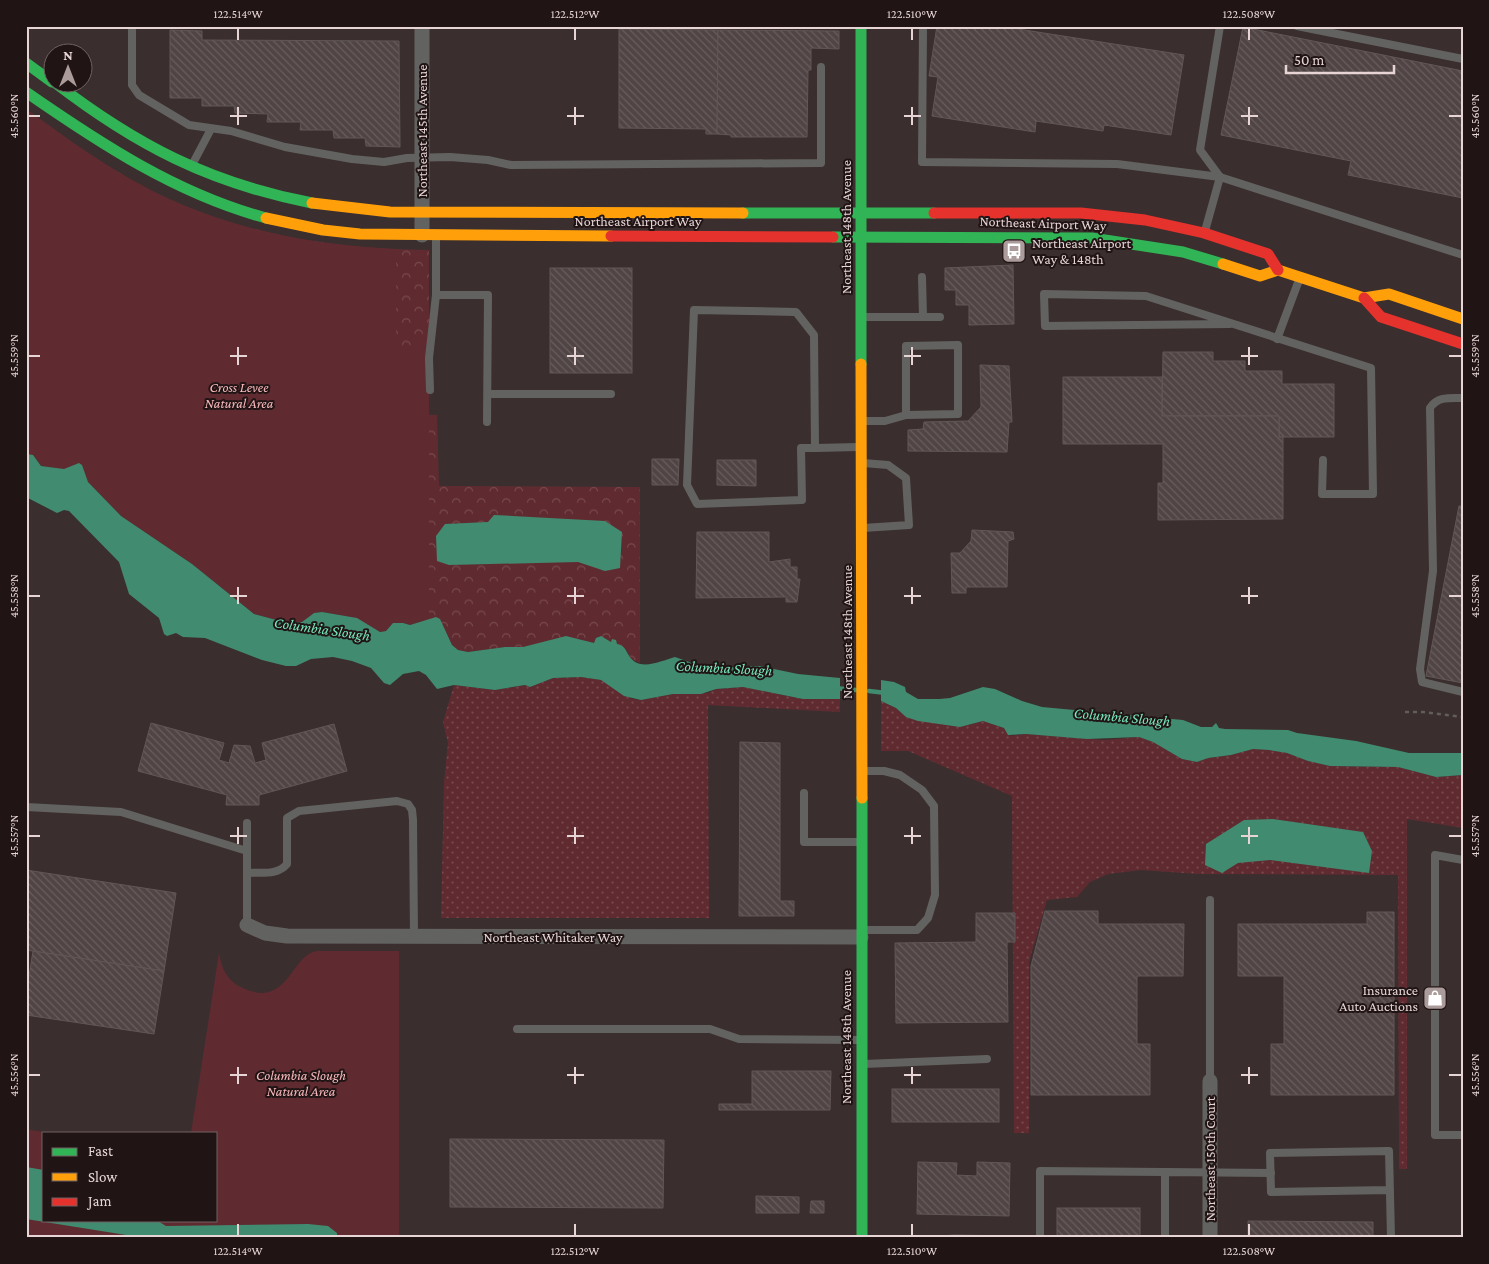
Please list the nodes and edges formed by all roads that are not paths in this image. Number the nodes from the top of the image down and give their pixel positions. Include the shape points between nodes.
1 (132, 26) edge
2 (422, 26) edge
3 (861, 26) edge
4 (923, 26) edge
5 (1220, 26) edge
6 (1297, 26) edge
7 (1463, 59) edge
8 (26, 63) edge
9 (821, 67) dead end
10 (42, 74) edge
11 (26, 92) edge
12 (67, 92) edge
13 (211, 130) junction
14 (423, 158) junction
15 (191, 167) junction
16 (1220, 177) junction
17 (861, 212) junction
18 (431, 224) junction
19 (1204, 233) junction
20 (861, 236) junction
21 (1463, 254) edge
22 (1278, 270) junction
23 (922, 277) dead end
24 (1300, 278) junction
25 (436, 295) junction
26 (1364, 298) junction
27 (861, 317) junction
28 (923, 317) junction
29 (940, 317) dead end
30 (1463, 319) edge
31 (1230, 324) junction
32 (1277, 339) junction
33 (1463, 344) edge
34 (430, 390) dead end
35 (488, 394) junction
36 (611, 394) dead end
37 (1463, 398) edge
38 (906, 415) junction
39 (861, 421) junction
40 (487, 422) dead end
41 (861, 446) junction
42 (815, 448) junction
43 (1323, 460) dead end
44 (861, 463) junction
45 (862, 528) junction
46 (1463, 692) edge
47 (862, 771) junction
48 (804, 793) dead end
49 (26, 807) edge
50 (247, 823) dead end
51 (862, 842) junction
52 (247, 851) junction
53 (1463, 860) edge
54 (247, 873) junction
55 (1210, 900) dead end
56 (247, 925) joint
57 (861, 934) junction
58 (414, 936) junction
59 (517, 1029) dead end
60 (862, 1040) junction
61 (987, 1059) dead end
62 (862, 1064) junction
63 (1210, 1081) joint
64 (1463, 1135) edge
65 (1165, 1172) junction
66 (1210, 1173) junction
67 (1271, 1173) junction
68 (1390, 1190) junction
69 (862, 1238) edge
70 (1040, 1238) edge
71 (1164, 1238) edge
72 (1210, 1238) edge
73 (1391, 1238) edge

1 - 13 lane via 132,85 138,95 189,125
2 - 14 street, Northeast 145th Avenue
3 - 17 main road, Northeast 148th Avenue
4 - 16 lane via 922,162 1117,164
5 - 16 lane via 1200,150
6 - 7 lane
8 - 10 main road, Northeast Airport Way
9 - 14 lane via 821,163 511,166 488,160
11 - 18 main road, Northeast Airport Way via 127,160 175,186 219,204 270,220 324,231
12 - 15 main road, Northeast Airport Way via 132,137
13 - 14 lane via 231,131 285,147 352,159 384,162
13 - 15 lane
14 - 18 street, Northeast 145th Avenue
15 - 18 main road, Northeast Airport Way via 237,185 300,202
16 - 19 lane
16 - 21 lane
17 - 18 main road, Northeast Airport Way
17 - 19 main road, Northeast Airport Way via 1081,213 1145,220
17 - 20 main road, Northeast 148th Avenue
18 - 20 main road, Northeast Airport Way
18 - 25 lane
19 - 22 main road, Northeast Airport Way via 1268,254
20 - 22 main road, Northeast Airport Way via 1092,238 1183,252 1260,276
20 - 27 main road, Northeast 148th Avenue
22 - 24 main road, Northeast Airport Way
23 - 28 lane
24 - 26 main road, Northeast Airport Way
24 - 32 lane
25 - 34 lane via 429,358
25 - 35 lane via 488,295
26 - 30 main road, Northeast Airport Way via 1389,294
26 - 33 main road, Northeast Airport Way via 1381,316
27 - 28 lane
27 - 39 main road, Northeast 148th Avenue
28 - 29 lane
31 - 31 lane via 1146,296 1044,294 1045,326
31 - 32 lane
32 - 43 lane via 1371,368 1373,494 1322,494
35 - 36 lane
35 - 40 lane
37 - 46 lane via 1440,399 1434,401 1430,408 1433,570 1420,669 1422,682
38 - 38 lane via 958,414 958,345 906,346
38 - 39 lane via 885,421
39 - 41 main road, Northeast 148th Avenue
41 - 42 lane
41 - 44 main road, Northeast 148th Avenue
42 - 42 lane via 814,334 796,312 694,310 687,485 697,504 802,500 801,448
44 - 45 main road, Northeast 148th Avenue
44 - 45 lane via 888,465 906,478 909,525
45 - 47 main road, Northeast 148th Avenue
47 - 51 main road, Northeast 148th Avenue
47 - 57 lane via 900,775 922,790 934,806 935,896 928,918 916,930
48 - 51 lane via 804,842
49 - 52 lane via 121,812
50 - 52 lane
51 - 57 main road, Northeast 148th Avenue
52 - 54 lane
53 - 64 lane via 1435,855 1435,1135
54 - 56 lane
54 - 58 lane via 278,872 287,864 287,818 294,813 397,802 408,804 413,820
55 - 63 lane
56 - 58 street, Northeast Whitaker Way via 265,933 287,936
57 - 58 street, Northeast Whitaker Way
57 - 60 main road, Northeast 148th Avenue
59 - 60 lane via 710,1029 739,1039
60 - 62 main road, Northeast 148th Avenue
61 - 62 lane
62 - 69 main road, Northeast 148th Avenue
63 - 66 street, Northeast 150th Court
65 - 66 lane
65 - 70 lane via 1040,1171
65 - 71 lane
66 - 67 lane
66 - 72 street, Northeast 150th Court
67 - 68 lane via 1271,1192
67 - 68 lane via 1270,1153 1389,1151
68 - 73 lane

